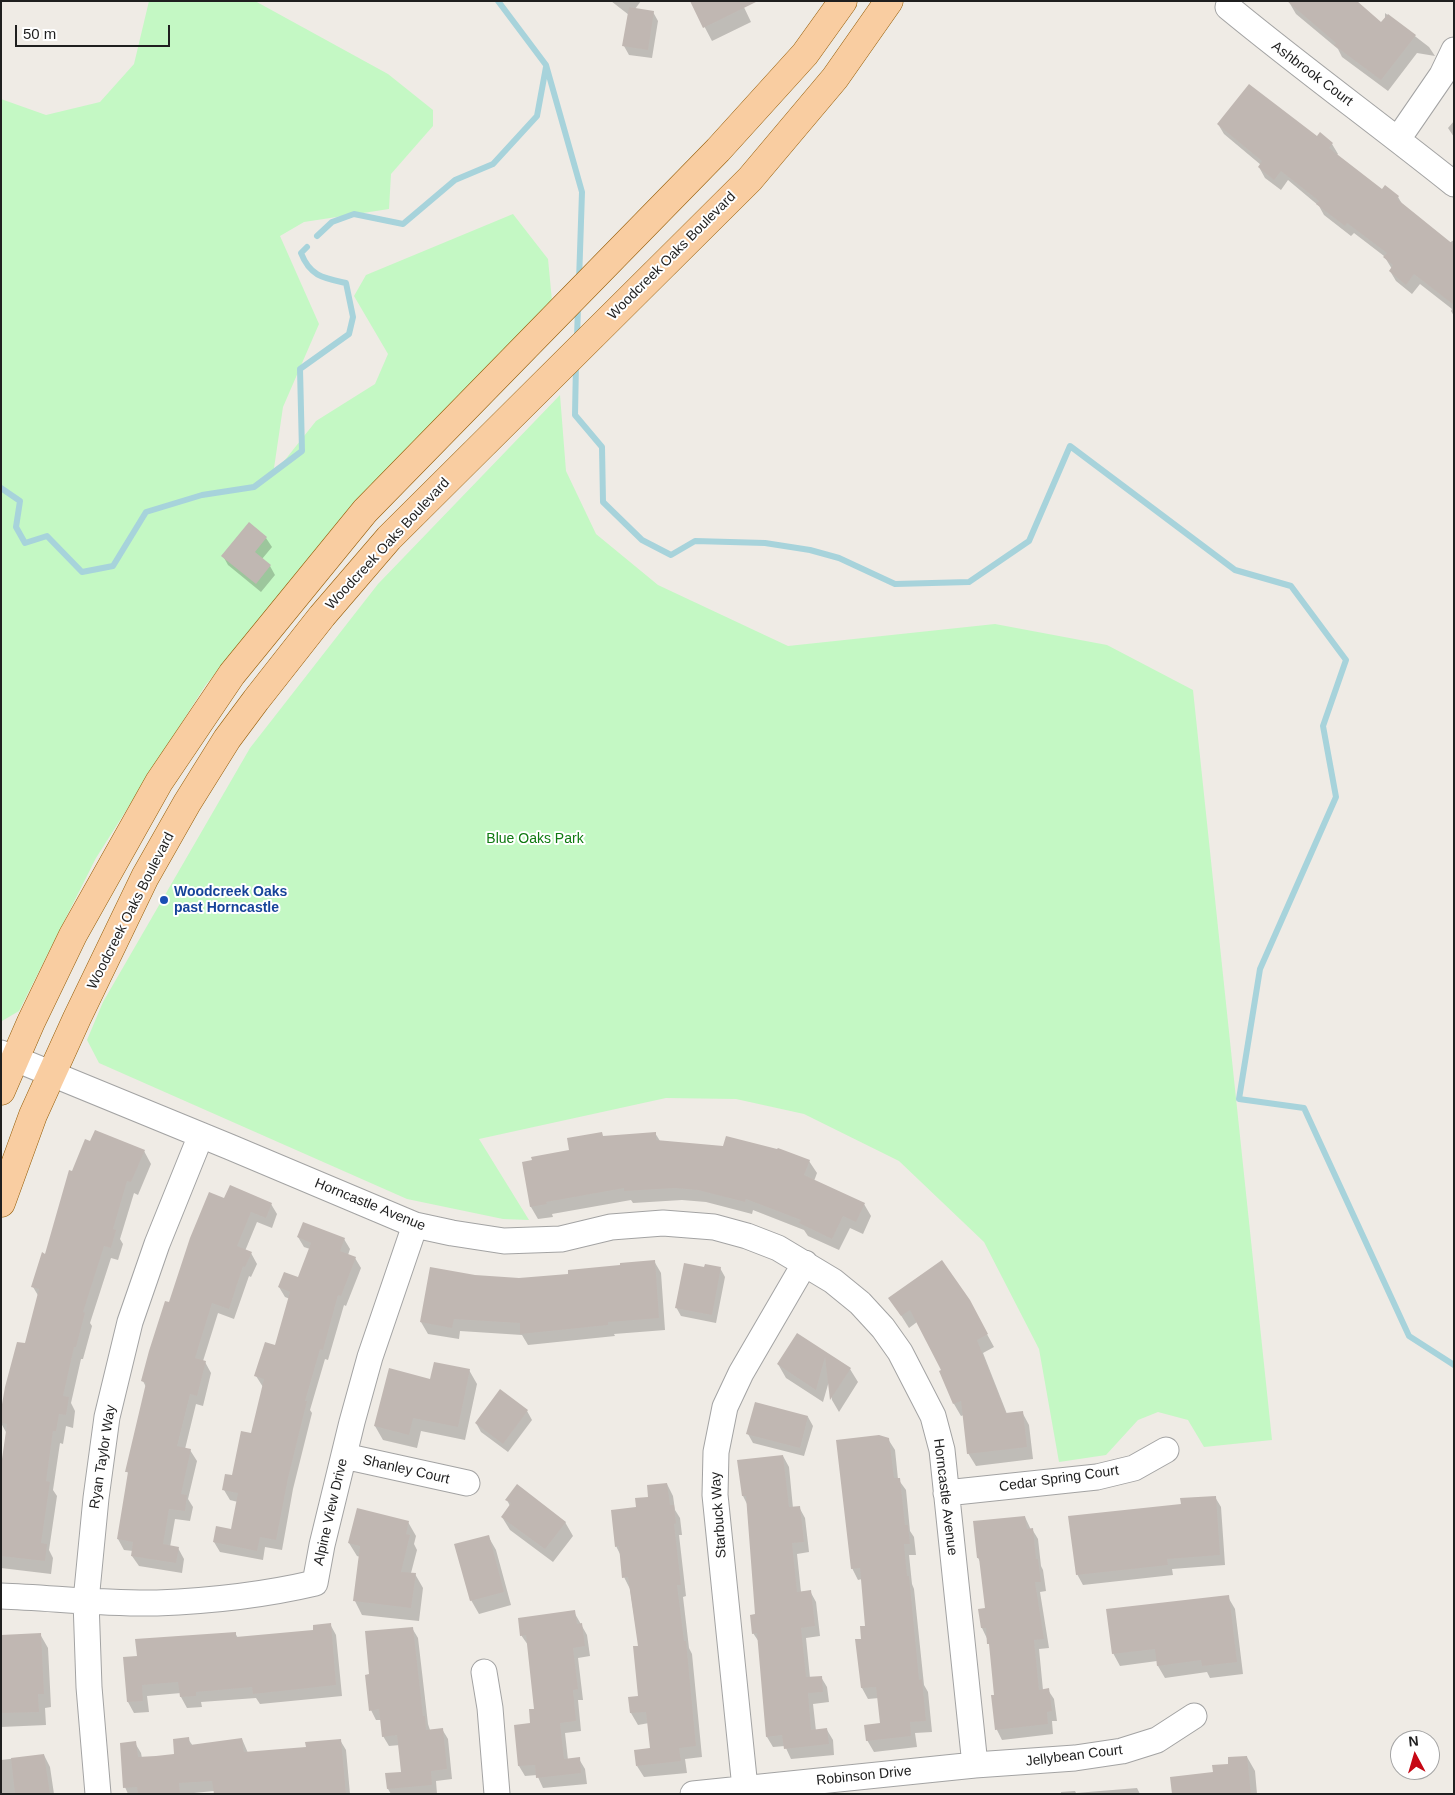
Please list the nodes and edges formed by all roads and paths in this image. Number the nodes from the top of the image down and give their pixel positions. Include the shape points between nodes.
1 (843, 1) edge
2 (889, 1) edge
3 (1228, 7) dead end
4 (1454, 50) edge
5 (1398, 139) junction
6 (1454, 184) edge
7 (8, 1056) edge
8 (52, 1073) junction
9 (1, 1090) edge
10 (201, 1135) junction
11 (1, 1203) edge
12 (415, 1225) junction
13 (805, 1263) junction
14 (1166, 1450) dead end
15 (344, 1456) junction
16 (467, 1484) dead end
17 (946, 1493) junction
18 (1, 1596) edge
19 (86, 1601) junction
20 (484, 1672) dead end
21 (1194, 1716) dead end
22 (975, 1765) junction
23 (746, 1788) junction
24 (98, 1794) edge
25 (497, 1794) edge
26 (693, 1794) edge

1 - 7 main road via 805,54 718,150 365,511 232,674 159,782 73,935 31,1022
2 - 8 main road, Woodcreek Oaks Boulevard via 835,78 750,179 389,538 283,665 227,739 145,877
3 - 5 street, Ashbrook Court
4 - 5 street via 1442,75
5 - 6 street, Ashbrook Court
7 - 8 street, Horncastle Avenue
7 - 9 main road
8 - 10 street, Horncastle Avenue
8 - 11 main road, Woodcreek Oaks Boulevard
10 - 12 street, Horncastle Avenue
10 - 19 street, Ryan Taylor Way via 130,1322 108,1417
12 - 13 street, Horncastle Avenue via 452,1234 504,1240 560,1239 611,1228 663,1223 714,1227 778,1248
12 - 15 street, Alpine View Drive via 370,1357
13 - 17 street, Horncastle Avenue via 860,1303 900,1352 933,1416 942,1450
13 - 23 street, Starbuck Way via 740,1373 725,1407 716,1452 715,1495
14 - 17 street, Cedar Spring Court via 1134,1468 1097,1477
15 - 16 street, Shanley Court
15 - 19 street, Alpine View Drive via 315,1583 279,1592 201,1600 156,1603
17 - 22 street, Horncastle Avenue
18 - 19 street, Alpine View Drive
19 - 24 street, Ryan Taylor Way
20 - 25 street
21 - 22 street, Jellybean Court via 1157,1740 1122,1751 1075,1758
22 - 23 street, Robinson Drive
23 - 26 street, Robinson Drive

